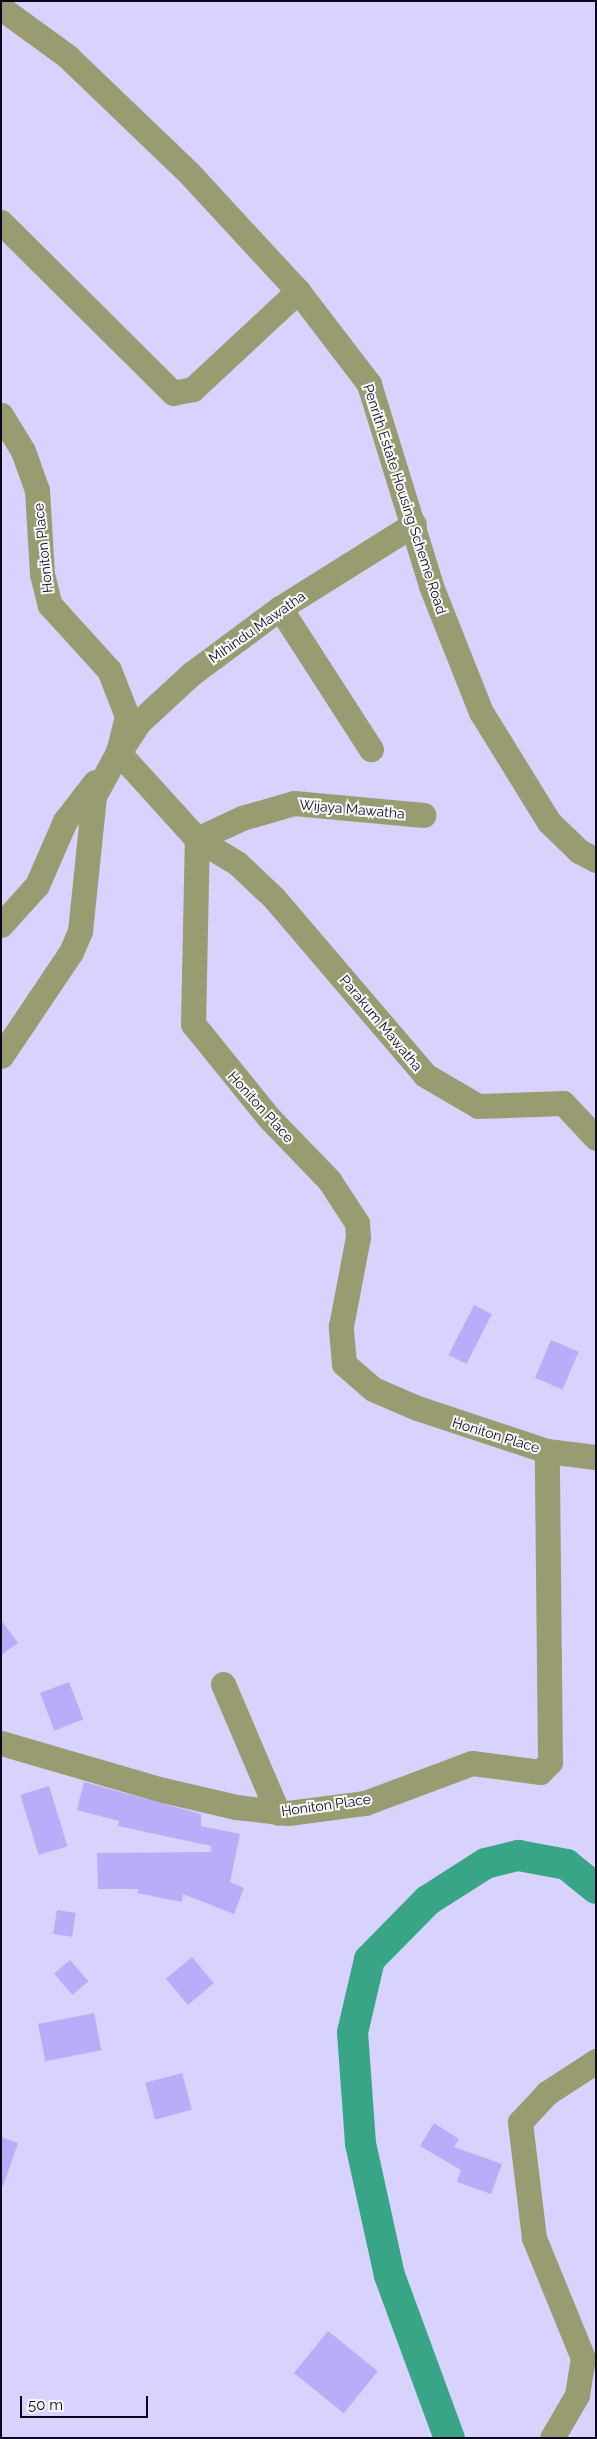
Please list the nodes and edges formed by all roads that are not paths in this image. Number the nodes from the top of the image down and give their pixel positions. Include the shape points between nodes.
1 (1, 8) edge
2 (1, 222) edge
3 (298, 291) junction
4 (1, 415) edge
5 (414, 524) junction
6 (280, 608) junction
7 (371, 749) dead end
8 (118, 752) junction
9 (423, 815) dead end
10 (196, 839) junction
11 (596, 860) edge
12 (1, 925) edge
13 (1, 1056) edge
14 (596, 1138) edge
15 (547, 1451) junction
16 (595, 1457) edge
17 (223, 1684) dead end
18 (1, 1743) edge
19 (278, 1813) junction
20 (596, 2061) edge
21 (552, 2438) edge

1 - 3 street, Penrith Estate Housing Scheme Road via 67,56 189,173
2 - 3 street via 173,393 193,389
3 - 5 street, Penrith Estate Housing Scheme Road via 369,384
4 - 8 street, Honiton Place via 23,452 38,490 43,582 50,605 109,670 125,704
5 - 6 street, Mihindu Mawatha
5 - 11 street, Penrith Estate Housing Scheme Road via 431,586 481,712 550,822 579,851
6 - 7 street
6 - 8 street, Mihindu Mawatha via 191,674 139,722
8 - 10 street
8 - 12 street via 66,821 37,886
8 - 13 street, Honiton Place via 94,796 80,931 71,952
9 - 10 street, Wijaya Mawatha via 294,803 242,818
10 - 14 street, Parakum Mawatha via 237,864 274,898 425,1075 478,1106 563,1103
10 - 15 street, Honiton Place via 193,1024 270,1119 329,1180 356,1223 358,1237 341,1326 344,1364 373,1389 417,1408
15 - 16 street
15 - 19 street, Honiton Place via 550,1762 540,1772 472,1763 365,1803
17 - 19 street
18 - 19 street, Honiton Place via 163,1790
20 - 21 street via 547,2093 520,2122 534,2238 583,2358 577,2395

